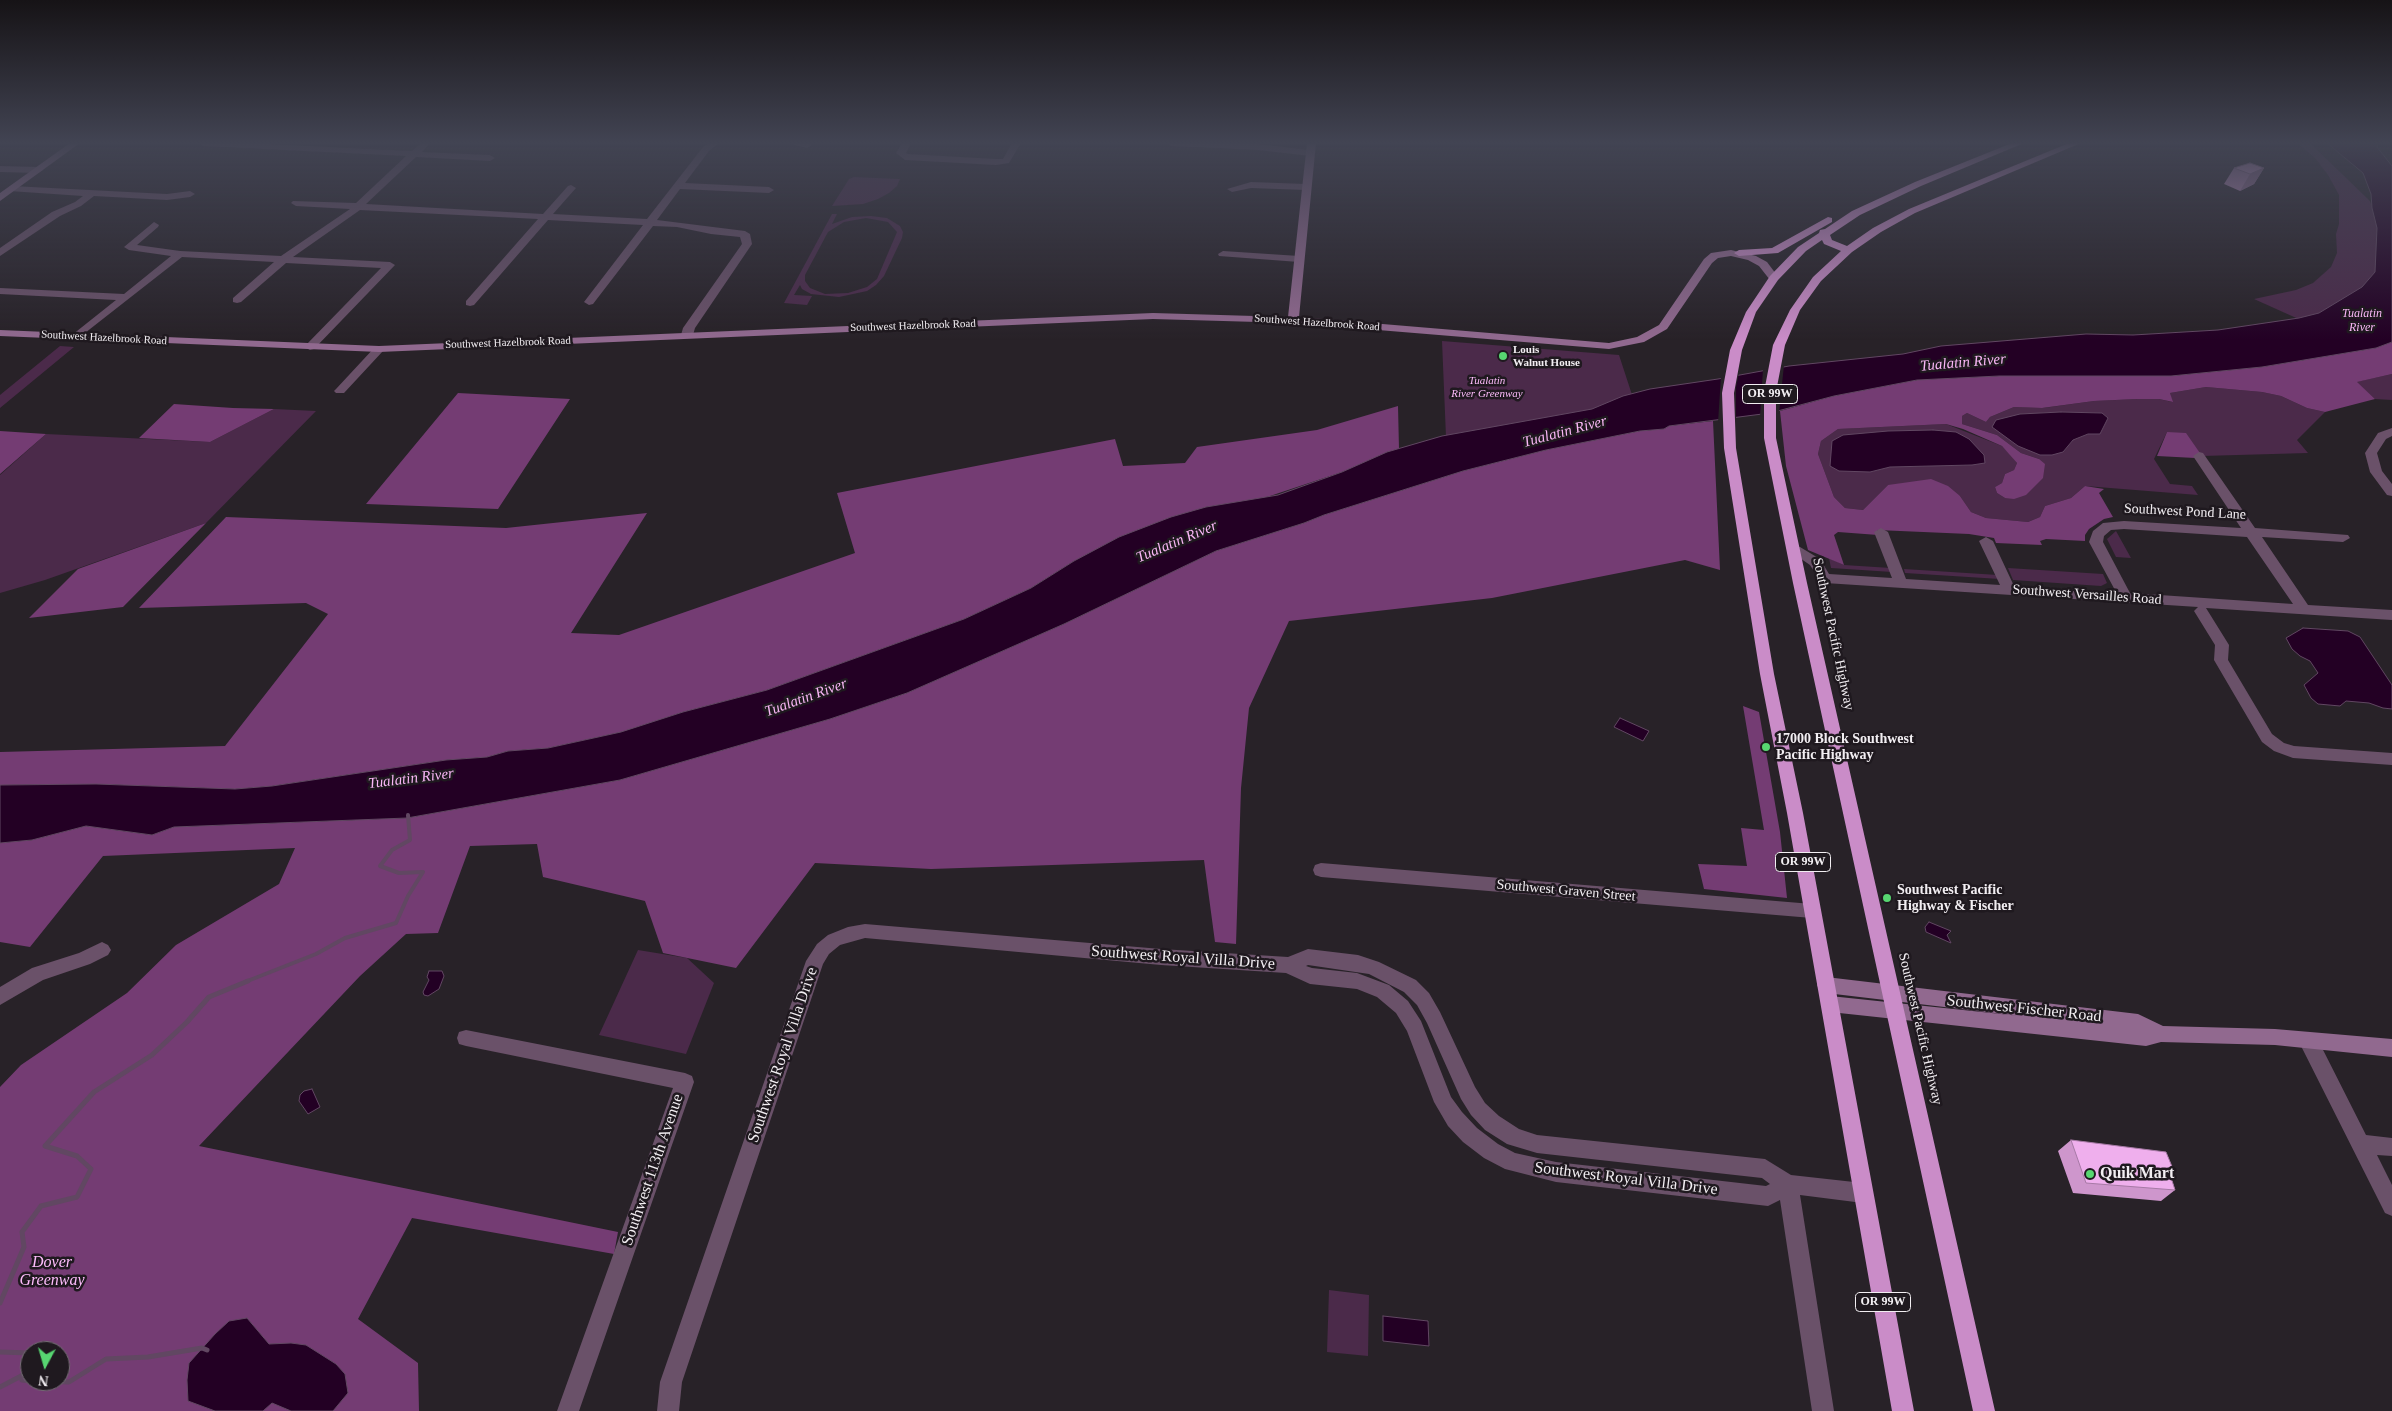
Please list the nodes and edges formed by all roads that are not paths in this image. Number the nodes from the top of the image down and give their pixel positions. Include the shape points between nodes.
1 (67, 209) edge
2 (353, 209) edge
3 (405, 209) edge
4 (553, 209) edge
5 (659, 209) edge
6 (1304, 209) edge
7 (1865, 209) edge
8 (1917, 209) edge
9 (1856, 213) junction
10 (546, 217) junction
11 (648, 223) junction
12 (154, 225) dead end
13 (1824, 232) junction
14 (1848, 250) junction
15 (0, 253) edge
16 (1739, 253) junction
17 (180, 254) junction
18 (1222, 254) dead end
19 (1299, 258) junction
20 (284, 259) junction
21 (1774, 278) junction
22 (0, 291) edge
23 (124, 297) junction
24 (237, 300) dead end
25 (589, 302) dead end
26 (470, 303) dead end
27 (1293, 320) junction
28 (0, 333) edge
29 (687, 335) junction
30 (76, 337) junction
31 (310, 347) junction
32 (379, 349) junction
33 (340, 391) dead end
34 (2392, 432) edge
35 (2199, 456) dead end
36 (2392, 492) edge
37 (1881, 532) dead end
38 (2251, 532) junction
39 (2343, 538) dead end
40 (1986, 541) dead end
41 (1795, 550) junction
42 (1900, 582) junction
43 (2009, 590) junction
44 (2125, 597) junction
45 (2303, 608) junction
46 (2201, 611) dead end
47 (2392, 615) edge
48 (2392, 759) edge
49 (1320, 870) dead end
50 (1812, 911) junction
51 (102, 950) dead end
52 (1288, 966) junction
53 (1826, 985) junction
54 (0, 996) edge
55 (1894, 1003) junction
56 (1830, 1004) junction
57 (466, 1038) dead end
58 (2308, 1040) junction
59 (2392, 1048) edge
60 (2361, 1144) junction
61 (2392, 1147) edge
62 (1788, 1184) junction
63 (1863, 1193) junction
64 (2392, 1206) edge
65 (568, 1411) edge
66 (668, 1411) edge
67 (1823, 1411) edge
68 (1903, 1411) edge
69 (1984, 1411) edge

1 - 15 street
2 - 20 street
3 - 10 street
4 - 10 street
5 - 11 street
6 - 19 street
7 - 9 highway, OR 99W
8 - 14 highway, Southwest Pacific Highway / OR 99W
9 - 13 highway, OR 99W
9 - 16 highway via 1828,220 1774,251
10 - 11 street
10 - 26 street
11 - 25 street
11 - 29 street via 745,234 747,244
12 - 17 street via 129,247
13 - 14 highway via 1828,242
13 - 21 highway, OR 99W
14 - 41 highway, Southwest Pacific Highway / OR 99W via 1805,294 1787,326 1774,362 1770,433
16 - 21 street via 1764,264
16 - 27 street, Southwest Hazelbrook Road via 1719,254 1711,258 1663,327 1650,336 1626,344 1582,345
17 - 20 street
17 - 23 street
18 - 19 street
19 - 27 street
20 - 24 street
20 - 31 street via 390,265
21 - 50 highway, OR 99W via 1757,302 1739,339 1728,393 1728,434 1767,674
22 - 23 street
23 - 30 street
27 - 29 street, Southwest Hazelbrook Road via 1130,316
28 - 30 street, Southwest Hazelbrook Road
29 - 32 street, Southwest Hazelbrook Road
30 - 31 street, Southwest Hazelbrook Road
31 - 32 street, Southwest Hazelbrook Road
32 - 33 street
34 - 36 street via 2382,436 2371,452 2376,472
35 - 38 street
37 - 42 street
38 - 39 street, Southwest Pond Lane
38 - 44 street, Southwest Pond Lane via 2108,526 2098,534 2096,542
38 - 45 street
40 - 43 street
41 - 42 street, Southwest Versailles Road via 1815,562 1825,578
41 - 55 highway, Southwest Pacific Highway / OR 99W
42 - 43 street, Southwest Versailles Road
43 - 44 street, Southwest Versailles Road
44 - 45 street, Southwest Versailles Road
45 - 47 street, Southwest Versailles Road
46 - 48 street via 2222,645 2221,660 2267,738 2294,752
49 - 50 street, Southwest Graven Street
50 - 53 highway, OR 99W
51 - 54 street via 38,974
52 - 62 street, Southwest Royal Villa Drive via 1308,957 1358,962 1410,986 1423,999 1434,1018 1478,1109 1514,1137 1538,1144 1765,1169
52 - 62 street, Southwest Royal Villa Drive via 1310,976 1367,984 1394,1000 1415,1026 1444,1102 1455,1119 1491,1151 1512,1162 1556,1172 1768,1196
52 - 66 street, Southwest Royal Villa Drive via 865,931 834,940 815,961 671,1382
53 - 55 street, Southwest Fischer Road
53 - 56 highway, OR 99W
55 - 56 street, Southwest Fischer Road
55 - 58 street, Southwest Fischer Road via 2146,1038 2160,1034
55 - 69 highway, Southwest Pacific Highway / OR 99W
56 - 63 highway, OR 99W
57 - 65 street, Southwest 113th Avenue via 684,1082
58 - 59 street, Southwest Fischer Road
58 - 60 street
60 - 61 street
60 - 64 street
62 - 63 street, Southwest Royal Villa Drive
62 - 67 street
63 - 68 highway, OR 99W

